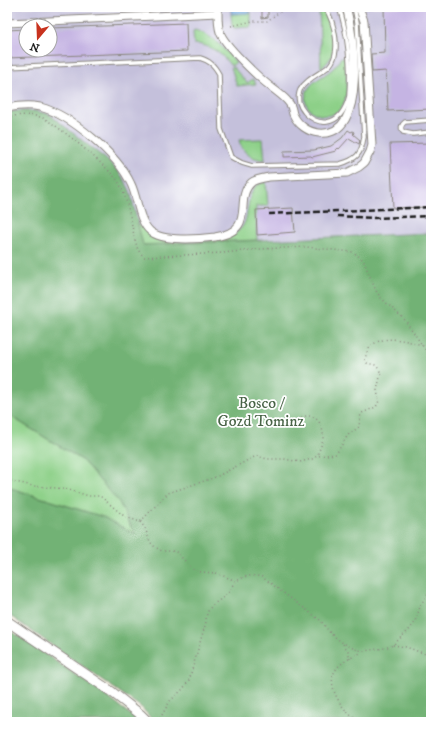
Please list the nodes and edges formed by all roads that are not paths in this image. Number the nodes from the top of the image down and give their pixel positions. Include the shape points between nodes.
1 (325, 7) edge
2 (339, 7) edge
3 (346, 7) edge
4 (354, 7) edge
5 (359, 7) edge
6 (7, 23) edge
7 (7, 67) edge
8 (7, 108) edge
9 (431, 120) edge
10 (431, 132) edge
11 (7, 621) edge
12 (148, 722) edge

1 - 2 lane via 334,29 334,57 329,65 303,86 299,93 299,103 303,111 313,119 325,122 341,114 349,96 347,40
3 - 6 street via 352,36 353,98 347,118 328,133 308,130 298,123 290,103 259,78 225,41 220,33 218,13
4 - 7 lane via 358,22 364,137 358,156 340,164 252,166 230,157 221,129 219,74 208,60 200,58
5 - 8 street via 364,21 372,145 367,159 347,173 269,176 252,182 244,198 240,223 230,233 214,237 174,239 151,232 141,215 131,182 98,142 54,112 38,107
9 - 10 lane via 405,122 401,128 407,133
11 - 12 street via 112,692

